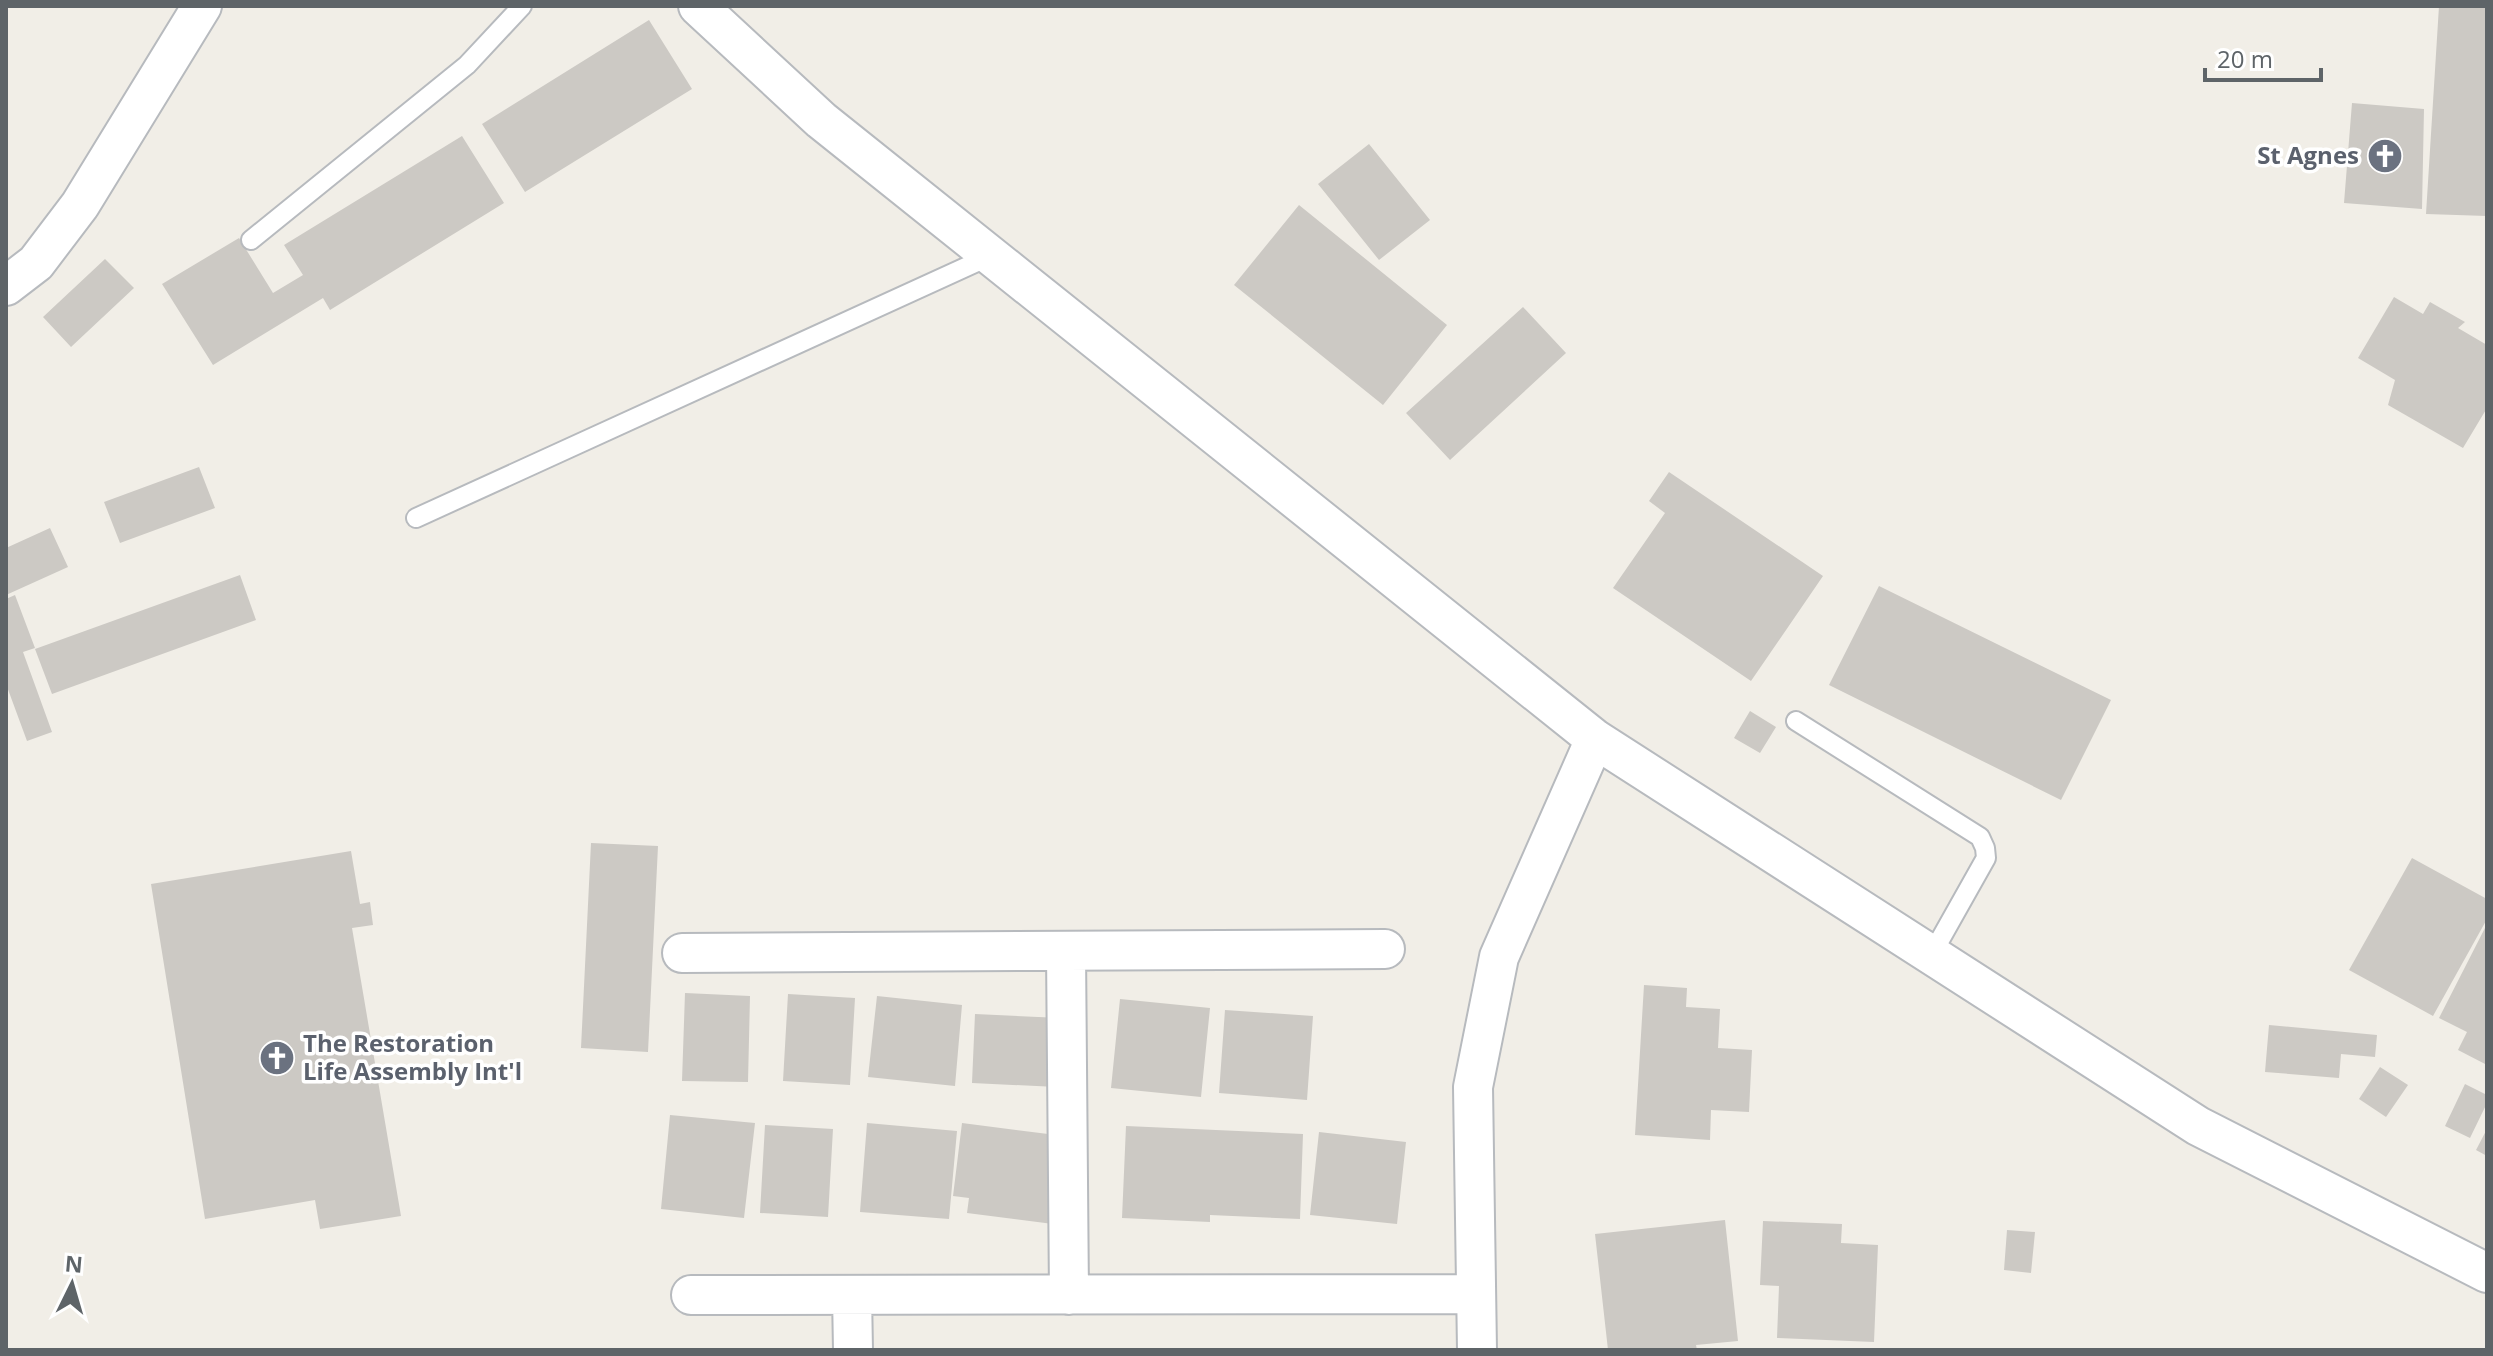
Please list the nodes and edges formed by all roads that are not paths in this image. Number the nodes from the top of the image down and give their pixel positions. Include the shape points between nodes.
1 (202, 6) edge
2 (522, 6) edge
3 (698, 6) edge
4 (251, 240) dead end
5 (990, 256) junction
6 (6, 286) edge
7 (416, 518) dead end
8 (1796, 721) dead end
9 (1595, 739) junction
10 (1385, 949) dead end
11 (1066, 951) junction
12 (682, 953) dead end
13 (1932, 954) junction
14 (2487, 1273) edge
15 (1476, 1294) junction
16 (691, 1295) dead end
17 (852, 1295) junction
18 (1069, 1295) junction
19 (853, 1350) edge
20 (1477, 1350) edge

1 - 6 street via 80,205 36,263
2 - 4 lane via 467,65
3 - 5 street via 821,120
5 - 7 lane
5 - 9 street
8 - 13 lane via 1980,837 1986,858
9 - 13 street
9 - 15 street via 1499,957 1473,1087
10 - 11 street
11 - 12 street
11 - 18 street
13 - 14 street via 2198,1126
15 - 18 street
15 - 20 street
16 - 17 street
17 - 18 street
17 - 19 street

